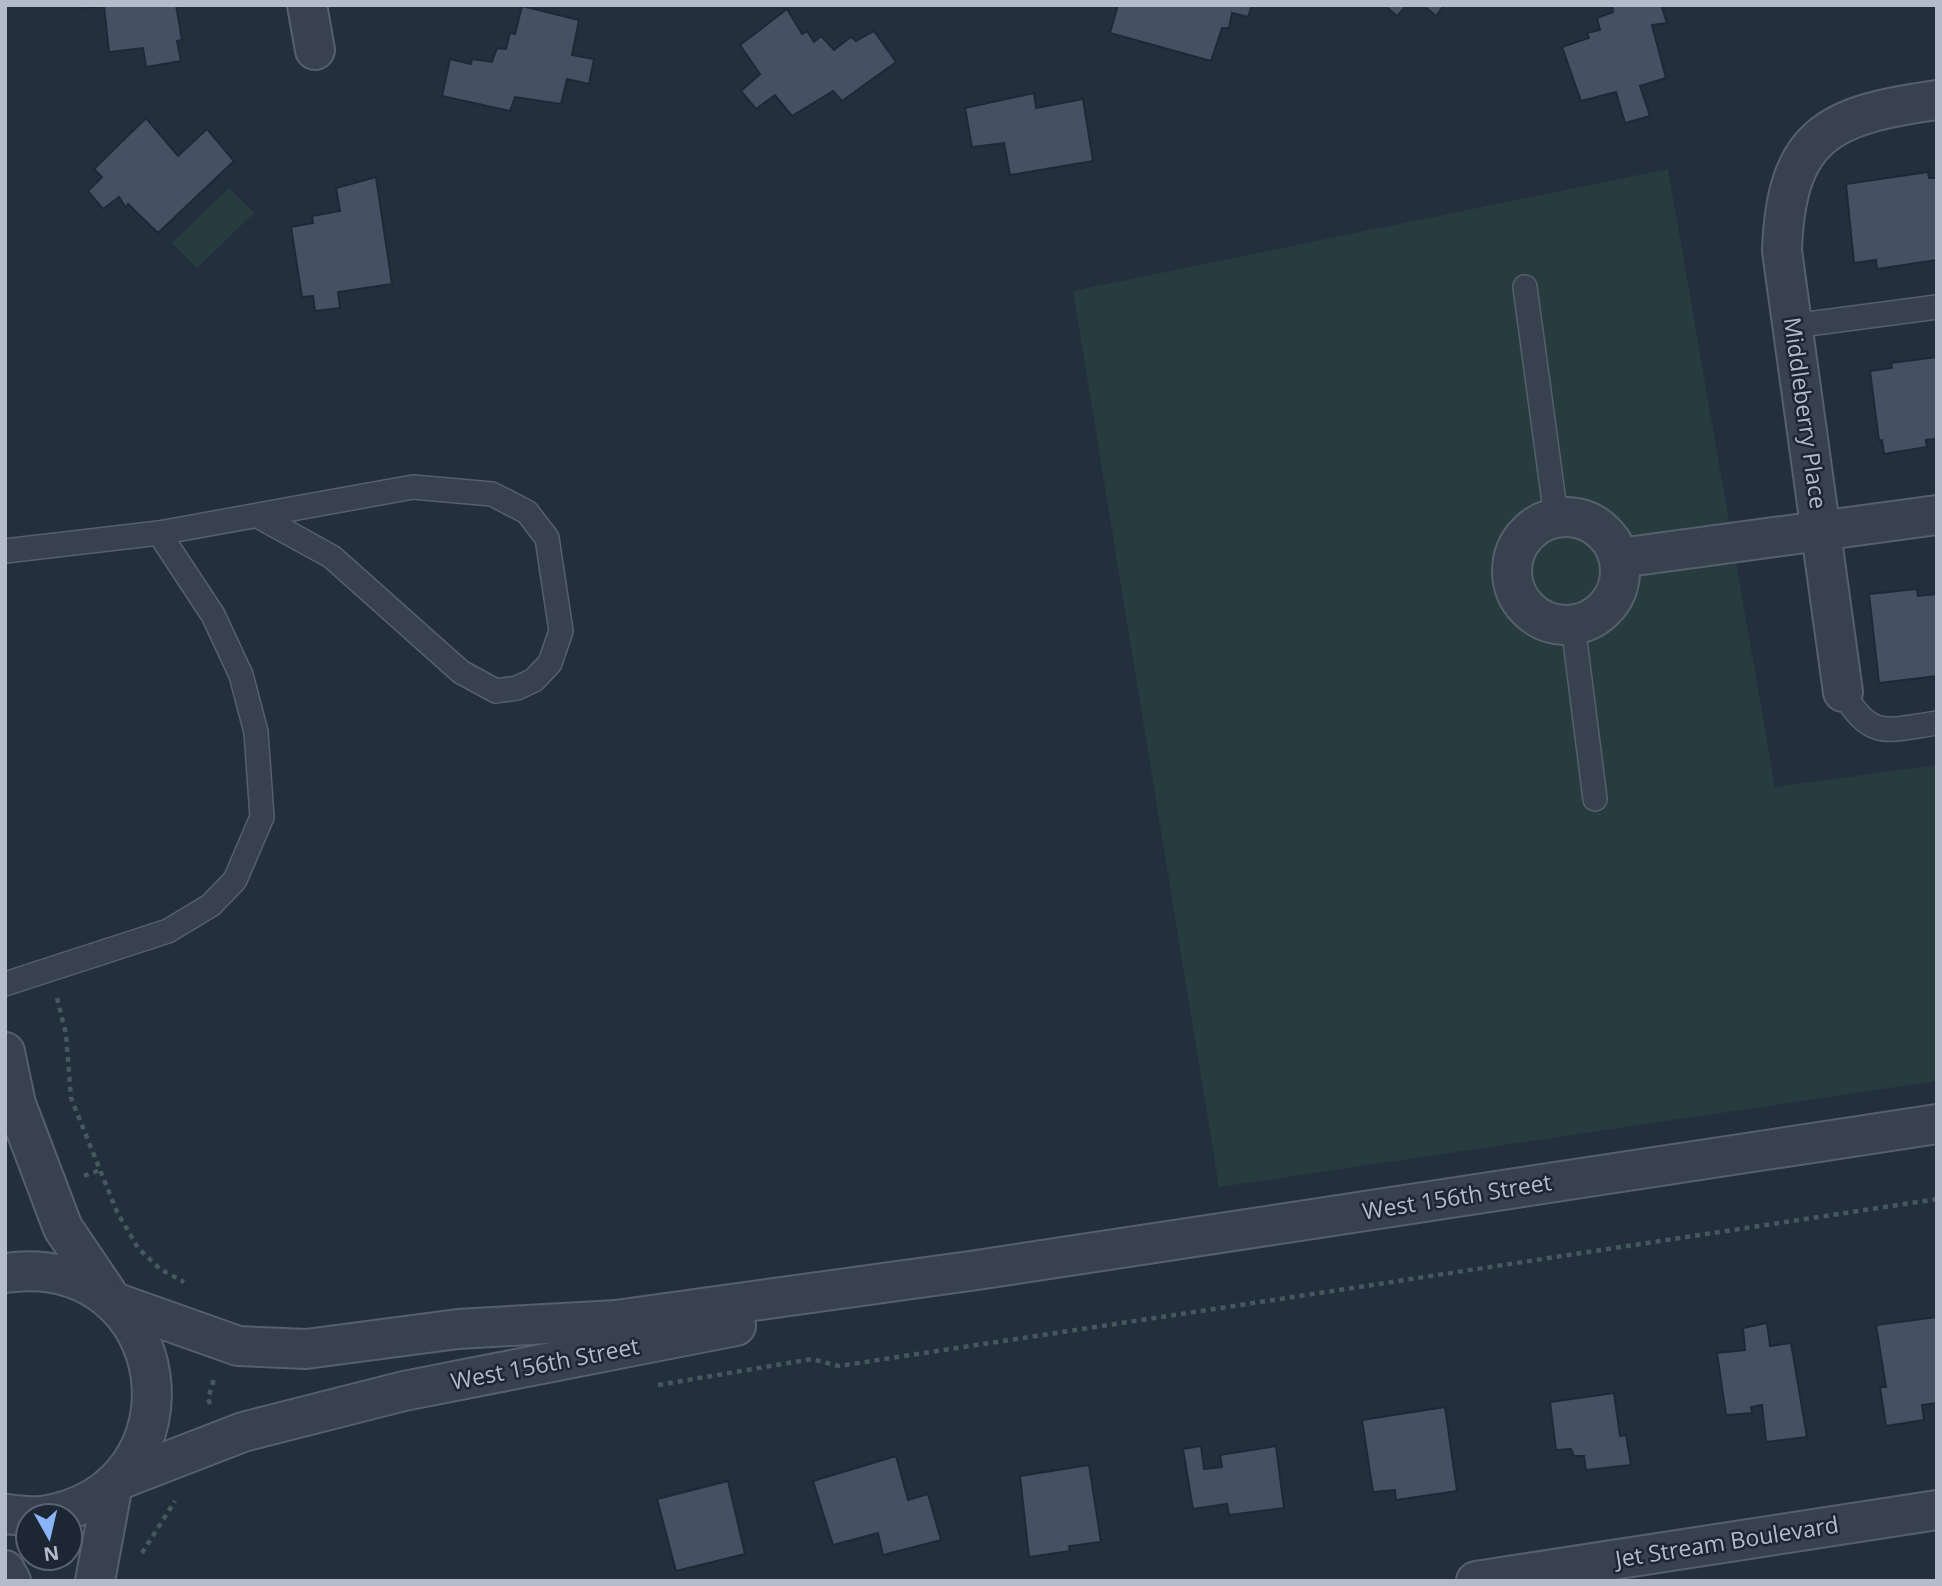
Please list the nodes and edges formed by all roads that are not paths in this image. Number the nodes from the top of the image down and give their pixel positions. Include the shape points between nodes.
1 (307, 5) edge
2 (315, 50) dead end
3 (1937, 100) edge
4 (1525, 287) dead end
5 (1937, 307) edge
6 (1793, 326) junction
7 (1937, 515) edge
8 (258, 516) junction
9 (1556, 517) junction
10 (1821, 530) junction
11 (159, 533) junction
12 (5, 551) edge
13 (1620, 558) junction
14 (1573, 625) junction
15 (1843, 692) joint
16 (1937, 723) edge
17 (1595, 799) dead end
18 (5, 984) edge
19 (5, 1052) edge
20 (1937, 1124) edge
21 (977, 1270) junction
22 (5, 1273) edge
23 (112, 1300) junction
24 (116, 1482) junction
25 (1937, 1510) edge
26 (5, 1514) edge
27 (5, 1570) edge
28 (11, 1581) edge
29 (95, 1581) edge
30 (1476, 1581) edge

1 - 2 street
3 - 6 street, Middleberry Place via 1857,114 1816,141 1796,169 1784,206 1782,251
4 - 9 lane
5 - 6 lane
6 - 10 street, Middleberry Place
7 - 10 street
8 - 8 lane via 413,487 492,495 527,512 547,538 561,631 550,663 534,680 496,691 461,672 332,557
8 - 11 lane
9 - 13 street via 1580,518 1603,530
9 - 14 street via 1524,536 1511,570 1523,605 1554,625
10 - 13 street
10 - 15 street, Middleberry Place
11 - 12 lane
11 - 18 lane via 213,615 241,675 256,732 262,817 235,880 211,905 168,931
13 - 14 street via 1618,585 1605,609
14 - 17 lane
15 - 16 lane via 1858,718 1885,730
19 - 23 street via 16,1104 63,1228
20 - 21 street, West 156th Street
21 - 23 street, West 156th Street via 617,1320 458,1329 306,1349 238,1346
21 - 24 street, West 156th Street via 685,1338 404,1391 227,1438
22 - 23 street via 32,1269 74,1276
23 - 24 street via 139,1333 152,1370 153,1409 141,1447
24 - 26 street via 80,1506 41,1516
24 - 29 street
25 - 30 street, Jet Stream Boulevard
27 - 28 street

